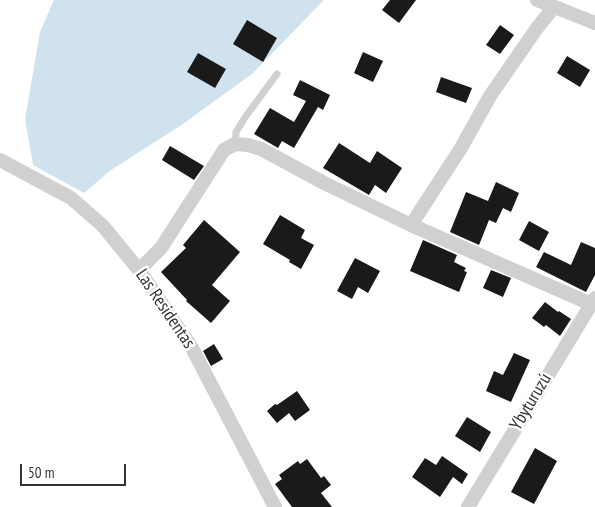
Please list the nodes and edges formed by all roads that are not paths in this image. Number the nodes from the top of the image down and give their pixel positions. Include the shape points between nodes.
1 (537, 0) edge
2 (554, 7) junction
3 (595, 23) edge
4 (277, 74) dead end
5 (235, 144) junction
6 (0, 160) edge
7 (411, 225) junction
8 (139, 270) junction
9 (593, 301) edge
10 (275, 507) edge
11 (468, 507) edge

1 - 2 street
2 - 3 street
2 - 7 street via 490,96
4 - 5 lane via 236,132
5 - 7 street via 261,149
5 - 8 street via 224,150 161,248
6 - 8 street, Las Residentas via 71,198 103,226
7 - 9 street
8 - 10 street, Las Residentas via 192,348
9 - 11 street, Ybyturuzú

